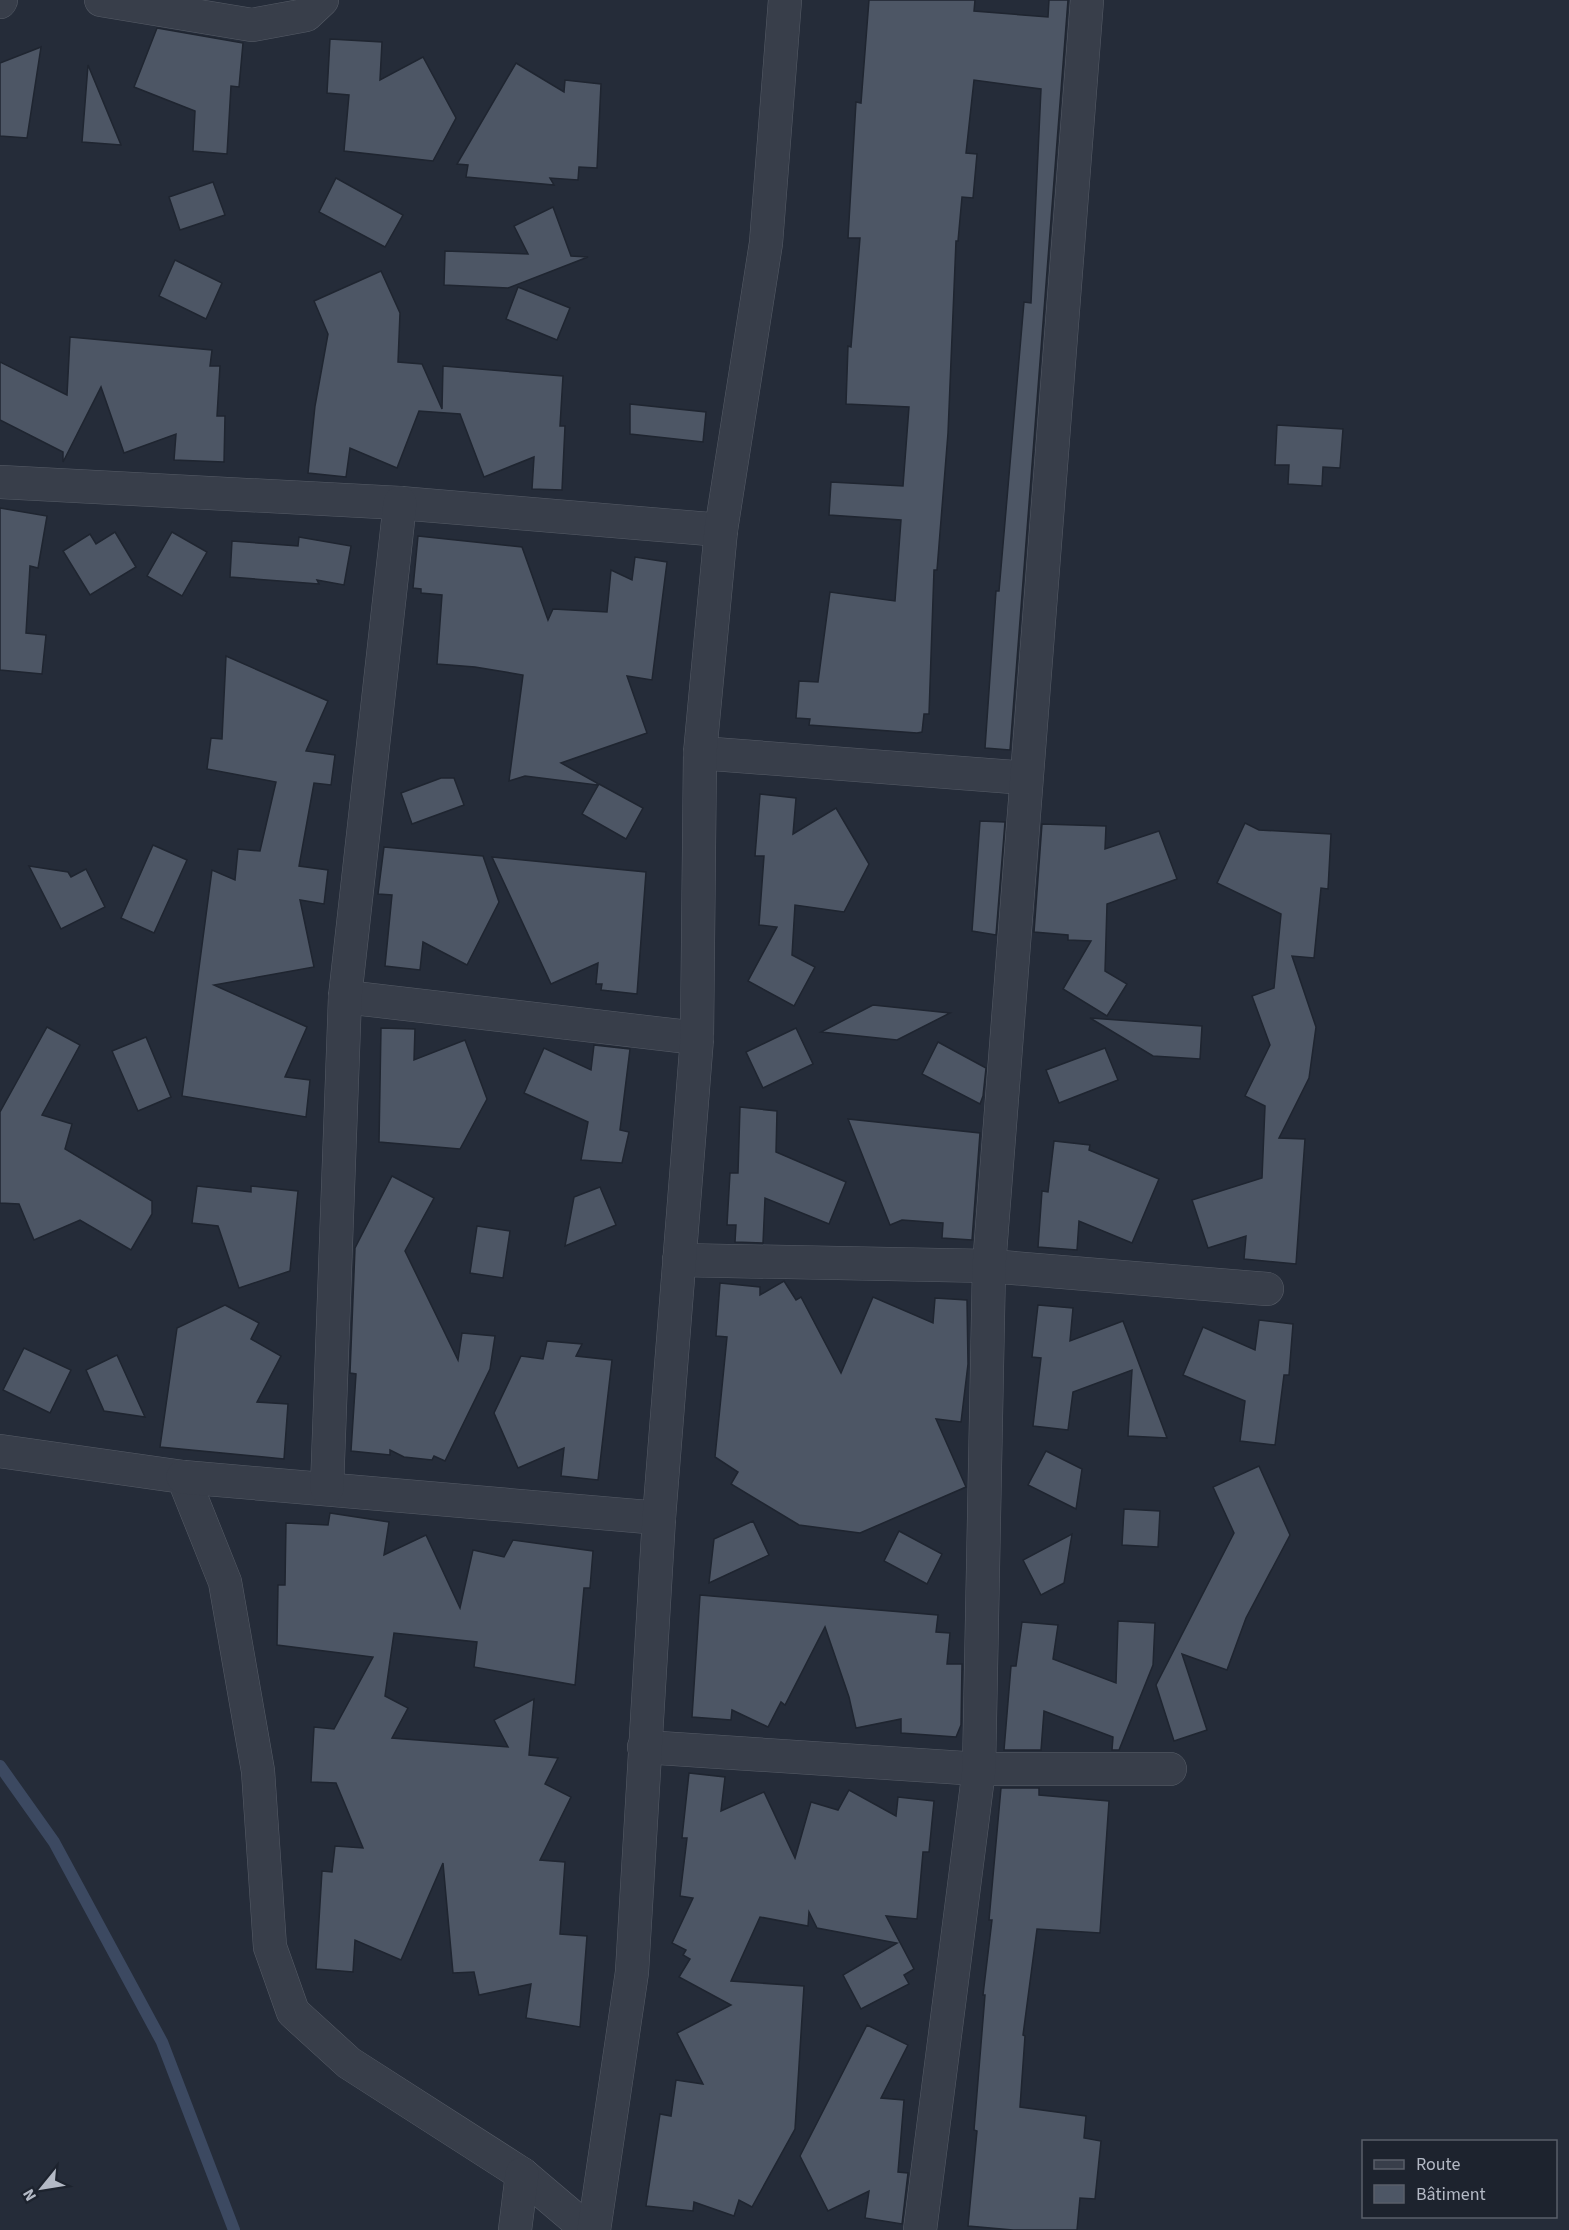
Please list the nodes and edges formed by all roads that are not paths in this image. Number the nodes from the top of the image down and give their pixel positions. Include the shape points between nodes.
1 (100, 0) edge
2 (322, 0) edge
3 (785, 0) edge
4 (1087, 0) edge
5 (0, 482) edge
6 (399, 503) junction
7 (721, 530) junction
8 (700, 753) junction
9 (1026, 778) junction
10 (345, 997) junction
11 (697, 1038) junction
12 (679, 1260) junction
13 (989, 1266) junction
14 (1267, 1289) dead end
15 (0, 1451) edge
16 (183, 1477) junction
17 (327, 1488) junction
18 (659, 1518) junction
19 (644, 1747) junction
20 (979, 1769) junction
21 (1170, 1769) dead end
22 (522, 2174) junction
23 (515, 2230) edge
24 (588, 2230) edge
25 (594, 2230) edge
26 (920, 2230) edge

1 - 2 street via 252,25 306,15
3 - 7 street via 766,243
4 - 9 street
5 - 6 street
6 - 7 street
6 - 10 street
7 - 8 street
8 - 9 street
8 - 11 street
9 - 13 street
10 - 11 street
10 - 17 street
11 - 12 street
12 - 13 street
12 - 18 street
13 - 14 street
13 - 20 street
15 - 16 street
16 - 17 street
16 - 22 street via 225,1582 258,1771 270,1947 293,2012 349,2063
17 - 18 street
18 - 19 street
19 - 20 street
19 - 25 street via 632,1972
20 - 21 street
20 - 26 street
22 - 23 street
22 - 24 street

